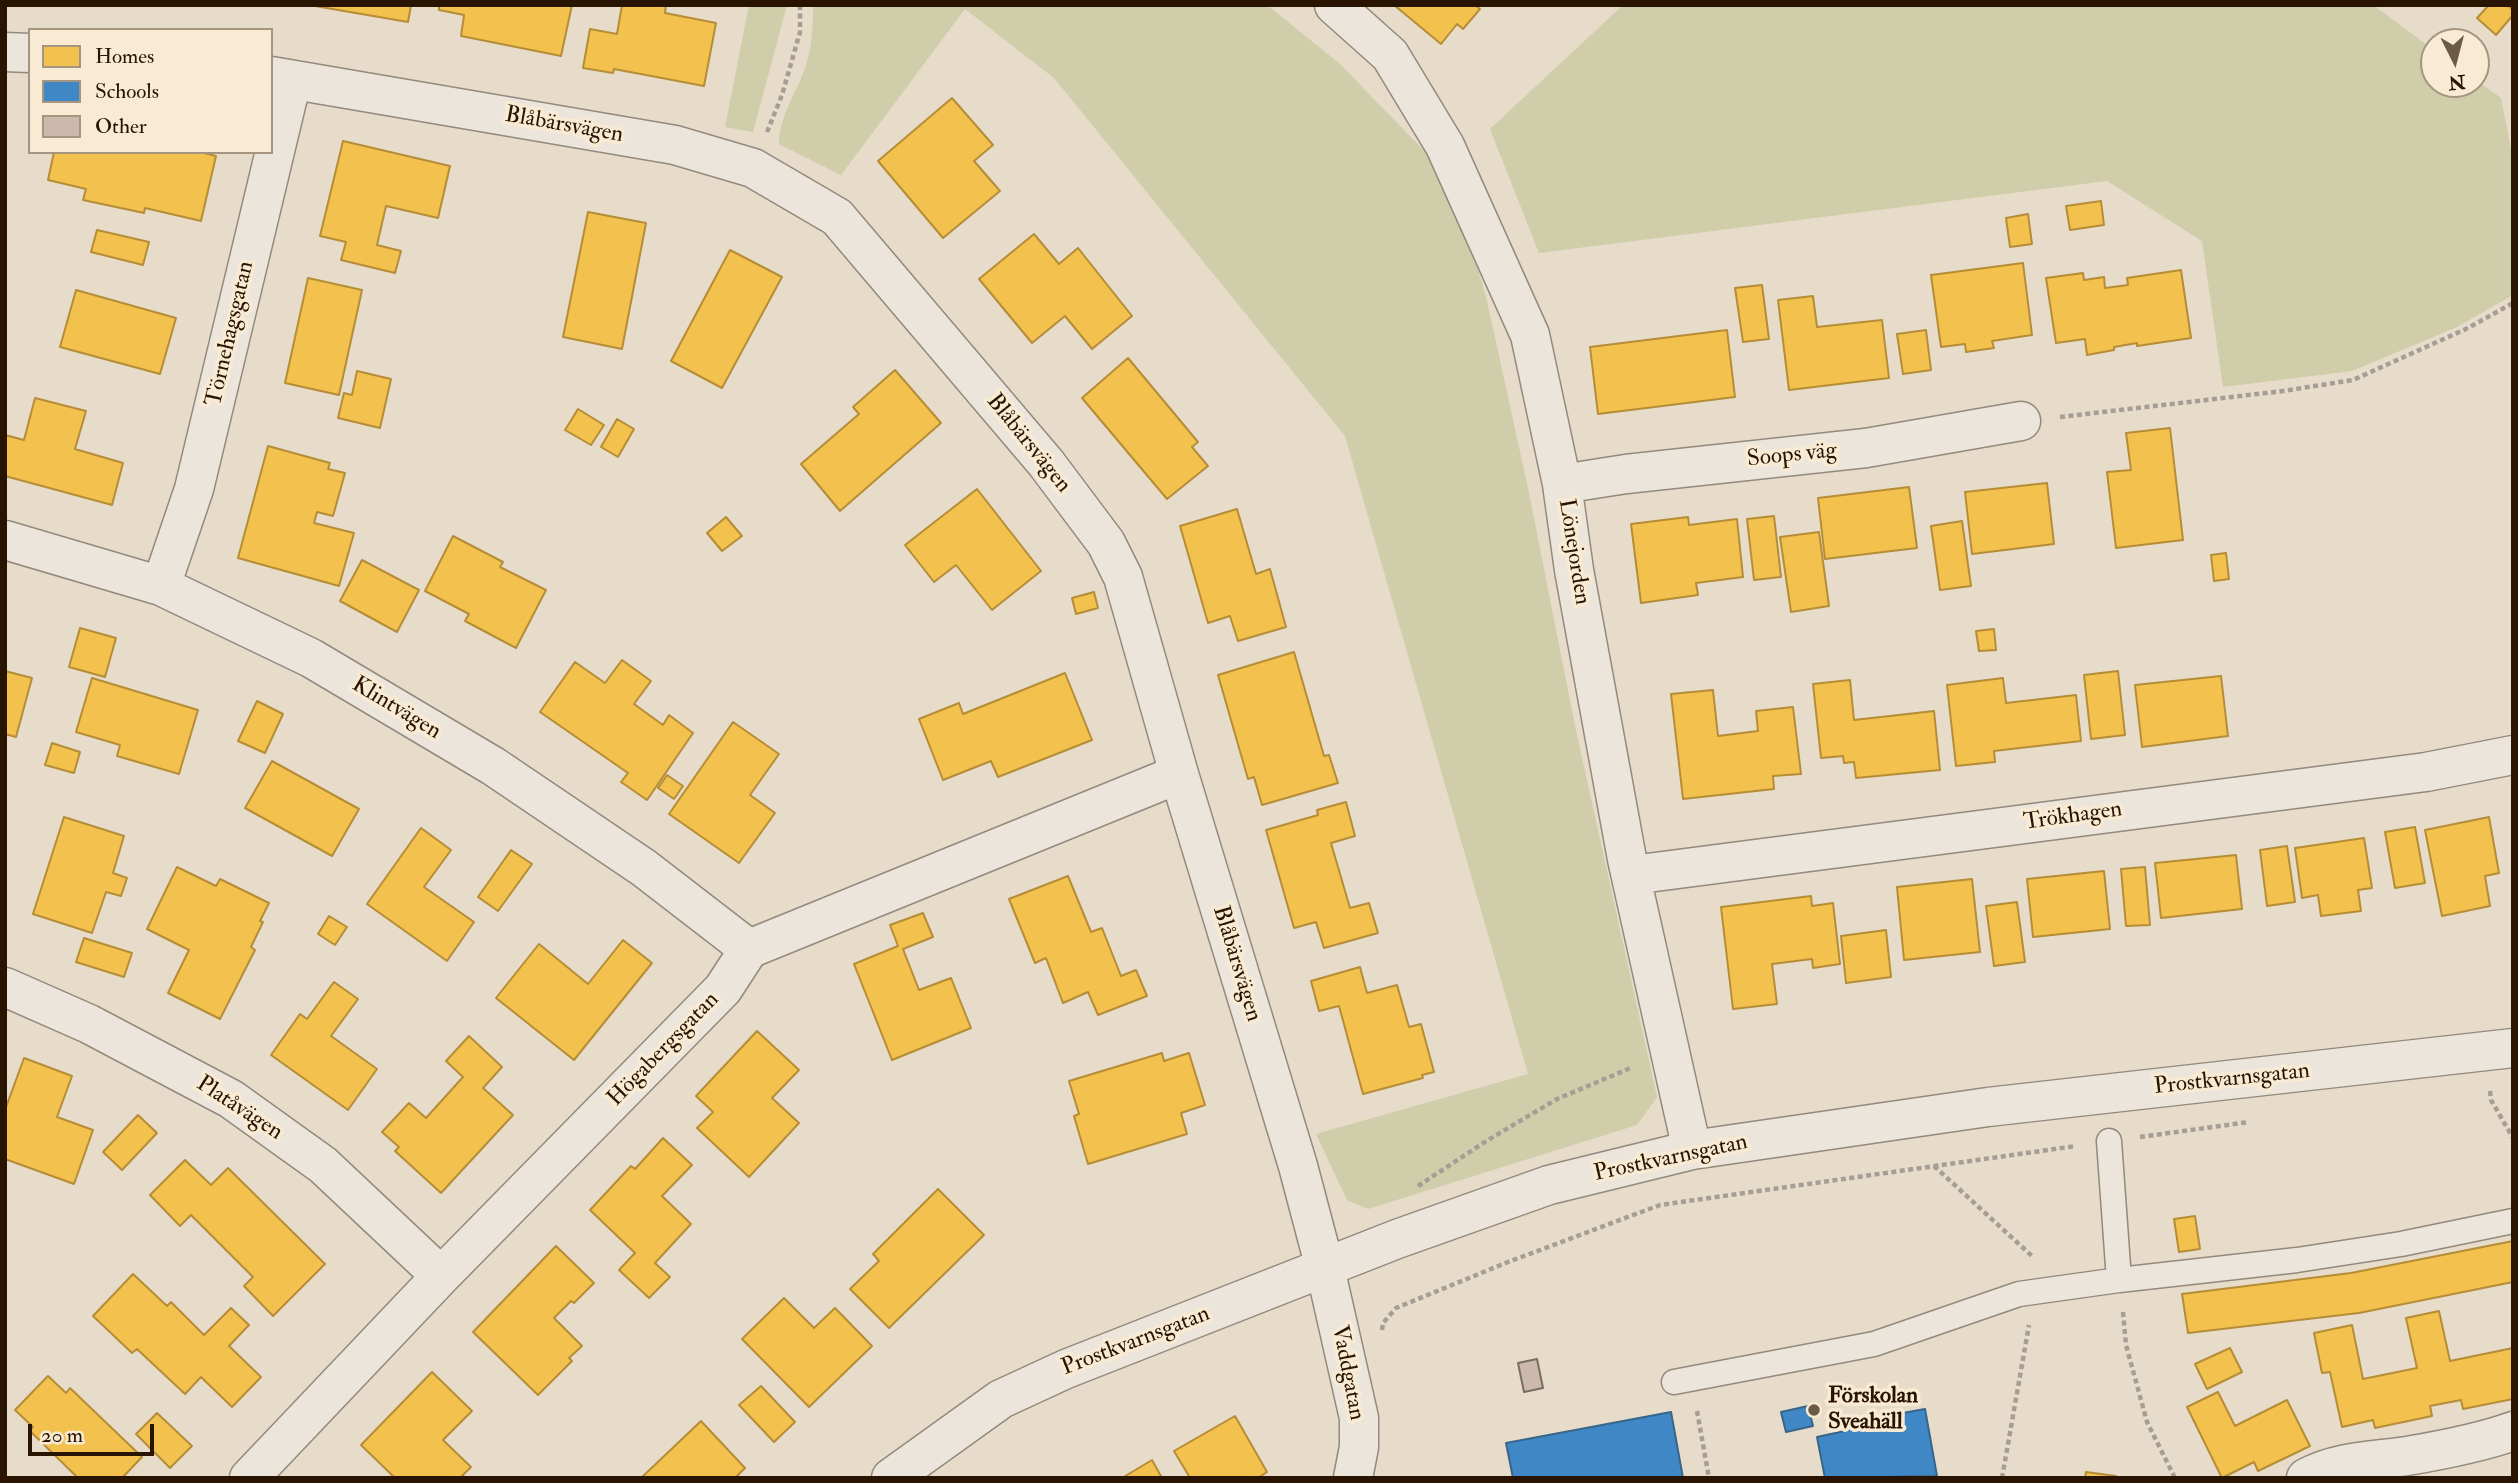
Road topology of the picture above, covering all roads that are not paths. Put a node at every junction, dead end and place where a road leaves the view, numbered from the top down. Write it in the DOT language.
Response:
graph roads {
  1 [pos="1334,5"];
  2 [pos="5,52"];
  3 [pos="28,53"];
  4 [pos="282,78"];
  5 [pos="273,120"];
  6 [pos="266,154"];
  7 [pos="2021,421"];
  8 [pos="1562,484"];
  9 [pos="5,540"];
  10 [pos="161,586"];
  11 [pos="2513,755"];
  12 [pos="1179,774"];
  13 [pos="1632,875"];
  14 [pos="750,949"];
  15 [pos="5,987"];
  16 [pos="2513,1048"];
  17 [pos="2109,1141"];
  18 [pos="1692,1150"];
  19 [pos="2513,1222"];
  20 [pos="1325,1268"];
  21 [pos="441,1276"];
  22 [pos="2119,1280"];
  23 [pos="1682,1381"];
  24 [pos="2513,1431"];
  25 [pos="249,1478"];
  26 [pos="891,1478"];
  27 [pos="1353,1478"];
  28 [pos="2306,1478"];
  1 -- 8 [label="street, Lönejorden"];
  2 -- 3 [label="street"];
  4 -- 5 [label="street, Törnehagsgatan"];
  4 -- 12 [label="street, Blåbärsvägen"];
  6 -- 10 [label="street, Törnehagsgatan"];
  7 -- 8 [label="street, Soops väg"];
  8 -- 13 [label="street, Lönejorden"];
  9 -- 10 [label="street, Klintvägen"];
  10 -- 14 [label="street, Klintvägen"];
  11 -- 13 [label="street, Trökhagen"];
  12 -- 14 [label="street"];
  12 -- 20 [label="street, Blåbärsvägen"];
  13 -- 18 [label="street, Lönejorden"];
  14 -- 21 [label="street, Högabergsgatan"];
  15 -- 21 [label="street, Platåvägen"];
  16 -- 18 [label="street, Prostkvarnsgatan"];
  17 -- 22 [label="lane"];
  18 -- 20 [label="street, Prostkvarnsgatan"];
  19 -- 22 [label="lane"];
  20 -- 26 [label="street, Prostkvarnsgatan"];
  20 -- 27 [label="street, Vaddgatan"];
  21 -- 25 [label="street, Högabergsgatan"];
  22 -- 23 [label="lane"];
  24 -- 28 [label="street"];
}
